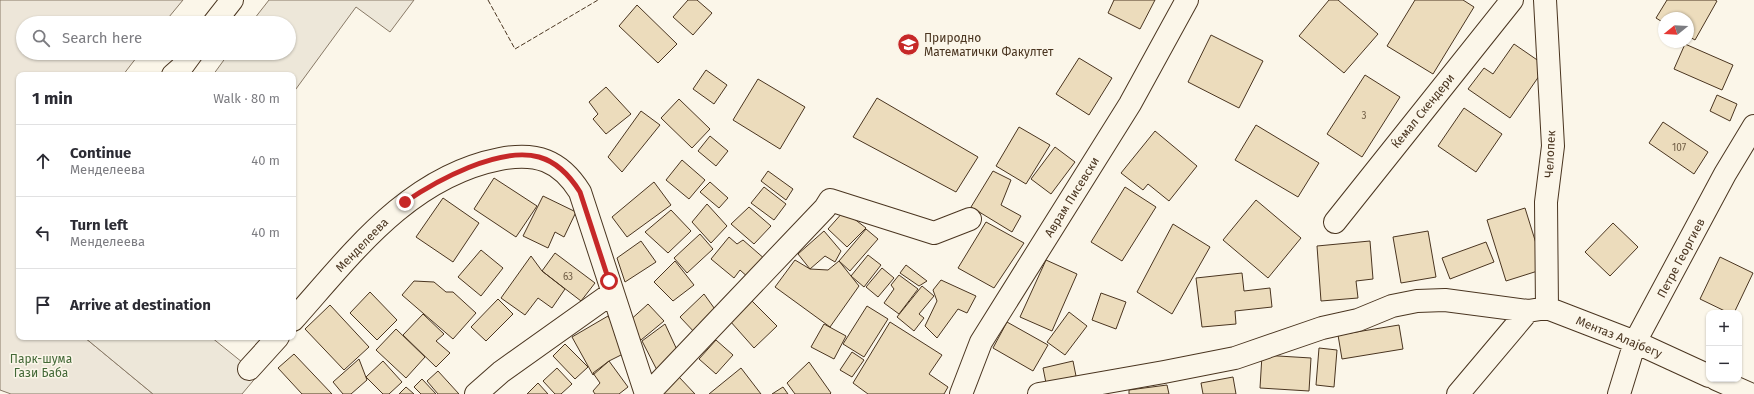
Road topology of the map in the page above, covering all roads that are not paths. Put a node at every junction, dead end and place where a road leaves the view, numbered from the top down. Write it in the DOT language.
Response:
graph roads {
  1 [pos="232,0"];
  2 [pos="1187,0"];
  3 [pos="1512,0"];
  4 [pos="1545,0"];
  5 [pos="219,16"];
  6 [pos="186,60"];
  7 [pos="176,72"];
  8 [pos="1754,126"];
  9 [pos="970,219"];
  10 [pos="1335,222"];
  11 [pos="612,293"];
  12 [pos="1537,309"];
  13 [pos="296,317"];
  14 [pos="275,340"];
  15 [pos="1635,342"];
  16 [pos="249,369"];
  17 [pos="1706,375"];
  18 [pos="1723,382"];
  19 [pos="476,394"];
  20 [pos="647,394"];
  21 [pos="961,394"];
  22 [pos="1039,394"];
  23 [pos="1458,394"];
  24 [pos="1619,394"];
  25 [pos="1750,394"];
  1 -- 5 [label="street"];
  2 -- 21 [label="street, Аврам Писевски"];
  3 -- 10 [label="street, Ќемал Скендери"];
  4 -- 12 [label="street, Челопек"];
  6 -- 7 [label="street"];
  8 -- 15 [label="street, Петре Георгиев"];
  9 -- 20 [label="street"];
  11 -- 13 [label="street, Менделеева"];
  11 -- 19 [label="street"];
  11 -- 20 [label="street, Менделеева"];
  12 -- 15 [label="street, Ментаз Алајбегу"];
  12 -- 22 [label="street, Ментаз Алајбегу"];
  12 -- 23 [label="street"];
  14 -- 16 [label="street"];
  15 -- 17 [label="street, Ментаз Алајбегу"];
  15 -- 24 [label="street, Петре Георгиев"];
  18 -- 25 [label="street"];
}
